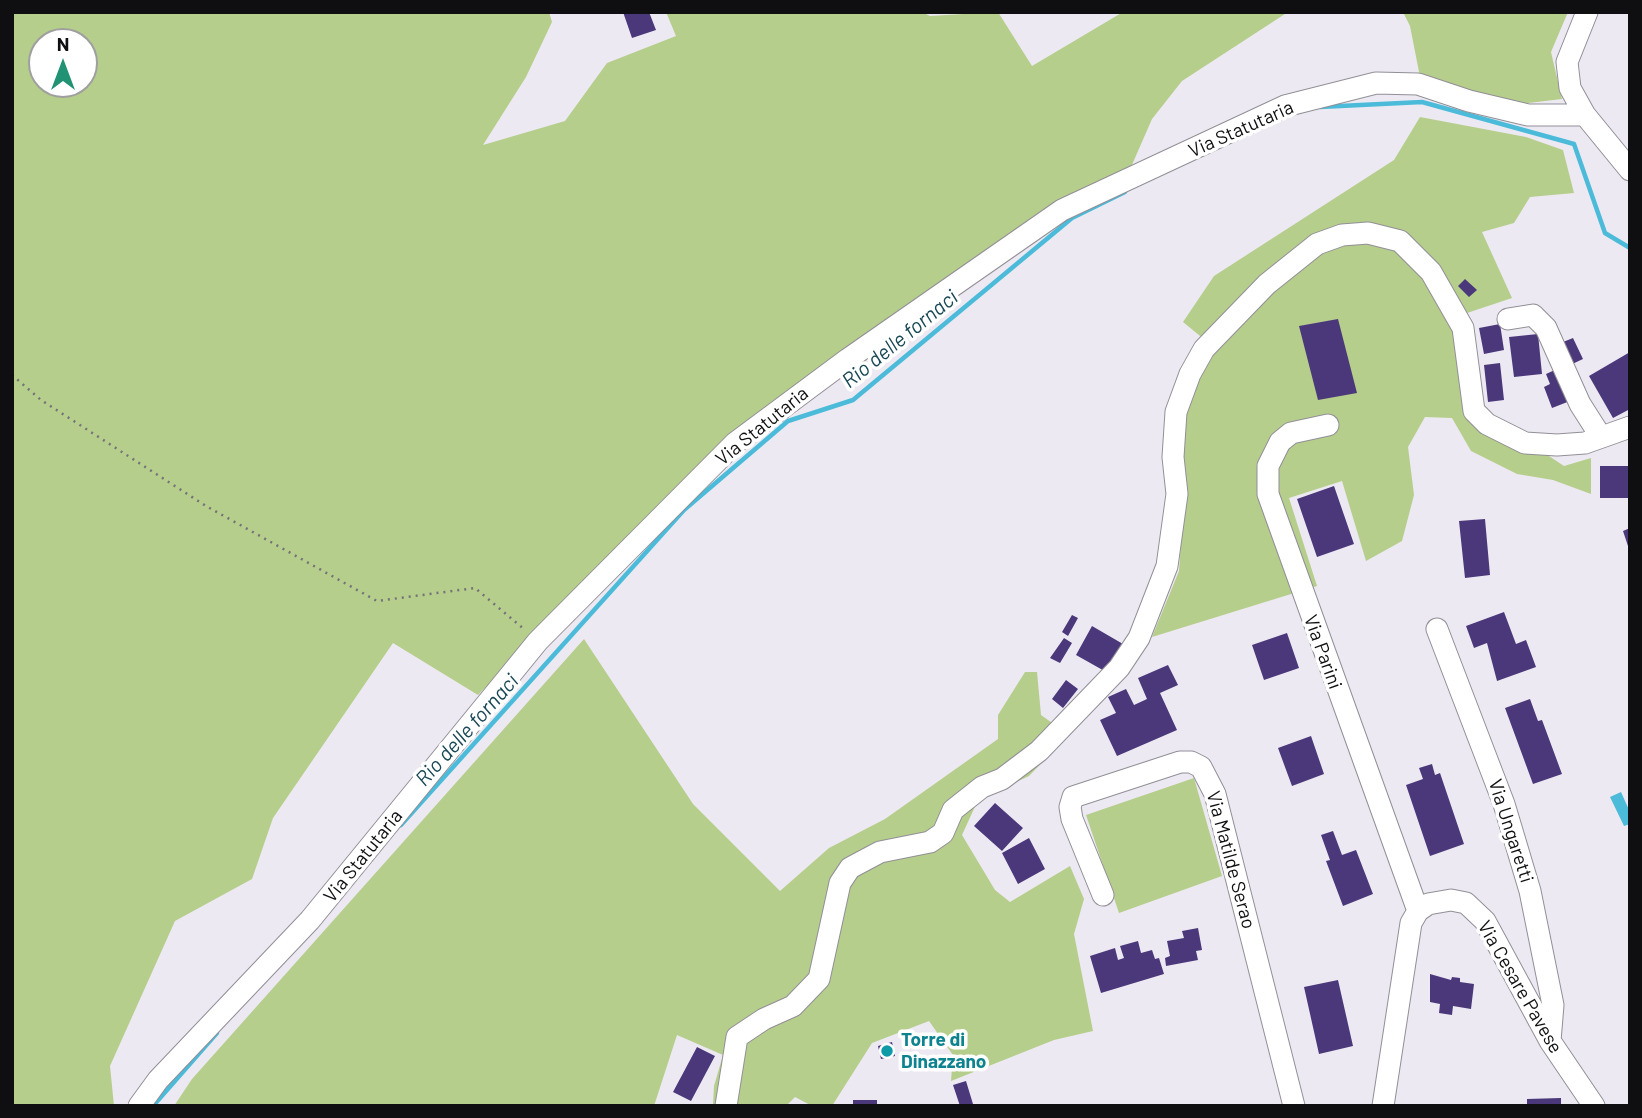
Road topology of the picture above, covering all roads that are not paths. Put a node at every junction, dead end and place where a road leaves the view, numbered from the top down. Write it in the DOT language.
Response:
graph roads {
  1 [pos="1587,12"];
  2 [pos="1585,115"];
  3 [pos="1630,170"];
  4 [pos="1508,319"];
  5 [pos="1328,425"];
  6 [pos="1630,427"];
  7 [pos="1601,437"];
  8 [pos="1437,629"];
  9 [pos="1103,895"];
  10 [pos="1418,911"];
  11 [pos="1550,1041"];
  12 [pos="139,1106"];
  13 [pos="726,1106"];
  14 [pos="1294,1106"];
  15 [pos="1383,1106"];
  16 [pos="1594,1106"];
  1 -- 2 [label="street"];
  2 -- 3 [label="street"];
  2 -- 12 [label="street, Via Statutaria"];
  4 -- 7 [label="street"];
  5 -- 10 [label="street, Via Parini"];
  6 -- 7 [label="street"];
  7 -- 13 [label="street"];
  8 -- 11 [label="street, Via Ungaretti"];
  9 -- 14 [label="street, Via Matilde Serao"];
  10 -- 11 [label="street, Via Cesare Pavese"];
  10 -- 15 [label="street"];
  11 -- 16 [label="street, Via Cesare Pavese"];
}
